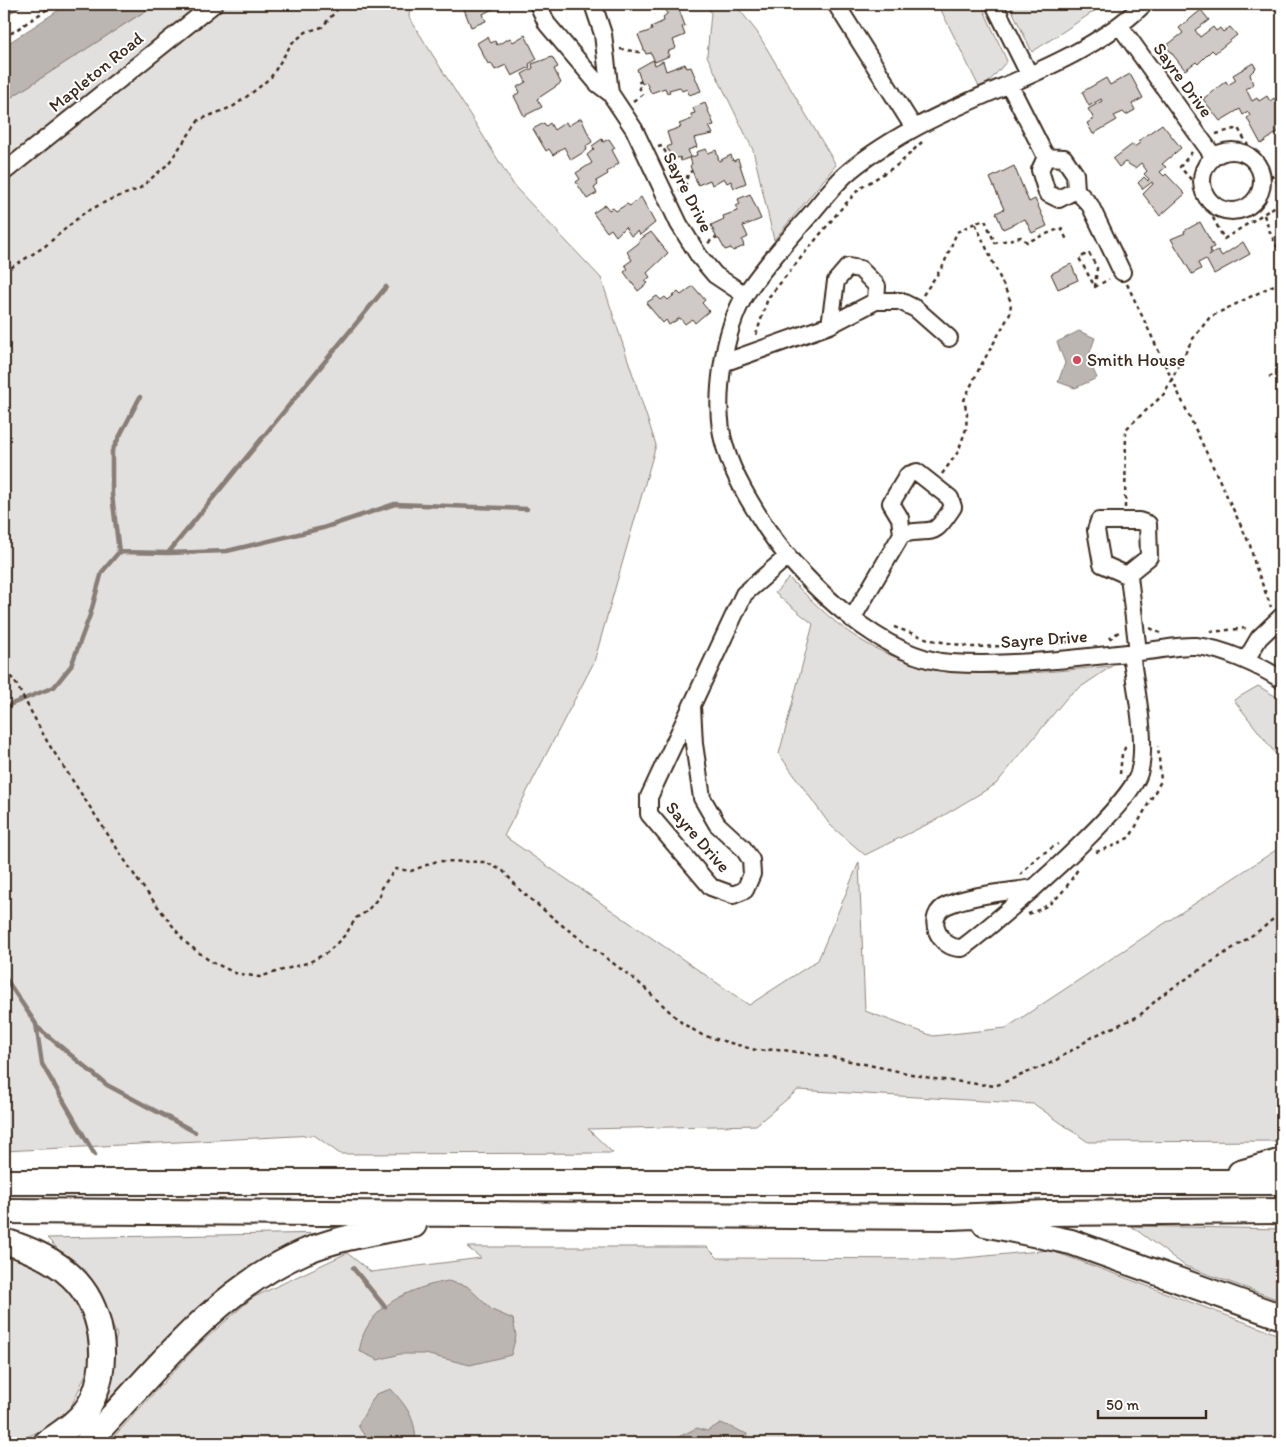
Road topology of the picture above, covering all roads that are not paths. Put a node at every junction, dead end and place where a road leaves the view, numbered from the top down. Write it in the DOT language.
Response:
graph roads {
  1 [pos="214,4"];
  2 [pos="538,4"];
  3 [pos="593,4"];
  4 [pos="836,4"];
  5 [pos="994,4"];
  6 [pos="1151,7"];
  7 [pos="1120,26"];
  8 [pos="1029,74"];
  9 [pos="1009,84"];
  10 [pos="610,93"];
  11 [pos="914,128"];
  12 [pos="1046,157"];
  13 [pos="1214,157"];
  14 [pos="4,172"];
  15 [pos="1076,190"];
  16 [pos="1122,272"];
  17 [pos="745,295"];
  18 [pos="876,301"];
  19 [pos="830,325"];
  20 [pos="950,338"];
  21 [pos="723,363"];
  22 [pos="902,534"];
  23 [pos="788,556"];
  24 [pos="1128,576"];
  25 [pos="1279,618"];
  26 [pos="852,619"];
  27 [pos="1134,653"];
  28 [pos="1246,660"];
  29 [pos="1282,680"];
  30 [pos="692,706"];
  31 [pos="1032,888"];
  32 [pos="1282,1161"];
  33 [pos="1202,1181"];
  34 [pos="4,1182"];
  35 [pos="1282,1182"];
  36 [pos="4,1211"];
  37 [pos="1282,1212"];
  38 [pos="464,1215"];
  39 [pos="951,1217"];
  40 [pos="4,1241"];
  41 [pos="1282,1317"];
  42 [pos="46,1443"];
  43 [pos="87,1443"];
  1 -- 14 [label="street, Mapleton Road"];
  2 -- 10 [label="street, Sayre Drive"];
  3 -- 10 [label="street, Sayre Drive"];
  4 -- 11 [label="street"];
  5 -- 8 [label="street"];
  6 -- 7 [label="street, Sayre Drive"];
  7 -- 8 [label="street, Sayre Drive"];
  7 -- 13 [label="street, Sayre Drive"];
  8 -- 9 [label="street, Sayre Drive"];
  9 -- 11 [label="street, Sayre Drive"];
  9 -- 12 [label="street"];
  10 -- 17 [label="street, Sayre Drive"];
  11 -- 17 [label="street, Sayre Drive"];
  12 -- 15 [label="street"];
  12 -- 15 [label="street"];
  15 -- 16 [label="street"];
  17 -- 21 [label="street, Sayre Drive"];
  18 -- 19 [label="street"];
  18 -- 19 [label="street"];
  18 -- 20 [label="street"];
  19 -- 21 [label="street"];
  21 -- 23 [label="street, Sayre Drive"];
  22 -- 26 [label="street"];
  23 -- 26 [label="street, Sayre Drive"];
  23 -- 30 [label="street, Sayre Drive"];
  24 -- 27 [label="street"];
  25 -- 28 [label="street"];
  26 -- 27 [label="street, Sayre Drive"];
  27 -- 28 [label="street, Sayre Drive"];
  27 -- 31 [label="street"];
  28 -- 29 [label="street, Sayre Drive"];
  30 -- 30 [label="street, Sayre Drive"];
  31 -- 31 [label="street"];
  32 -- 33 [label="highway"];
  33 -- 34 [label="highway"];
  33 -- 35 [label="highway"];
  36 -- 38 [label="highway"];
  37 -- 39 [label="highway"];
  38 -- 39 [label="highway"];
  38 -- 43 [label="highway"];
  39 -- 41 [label="highway"];
  40 -- 42 [label="highway"];
}
